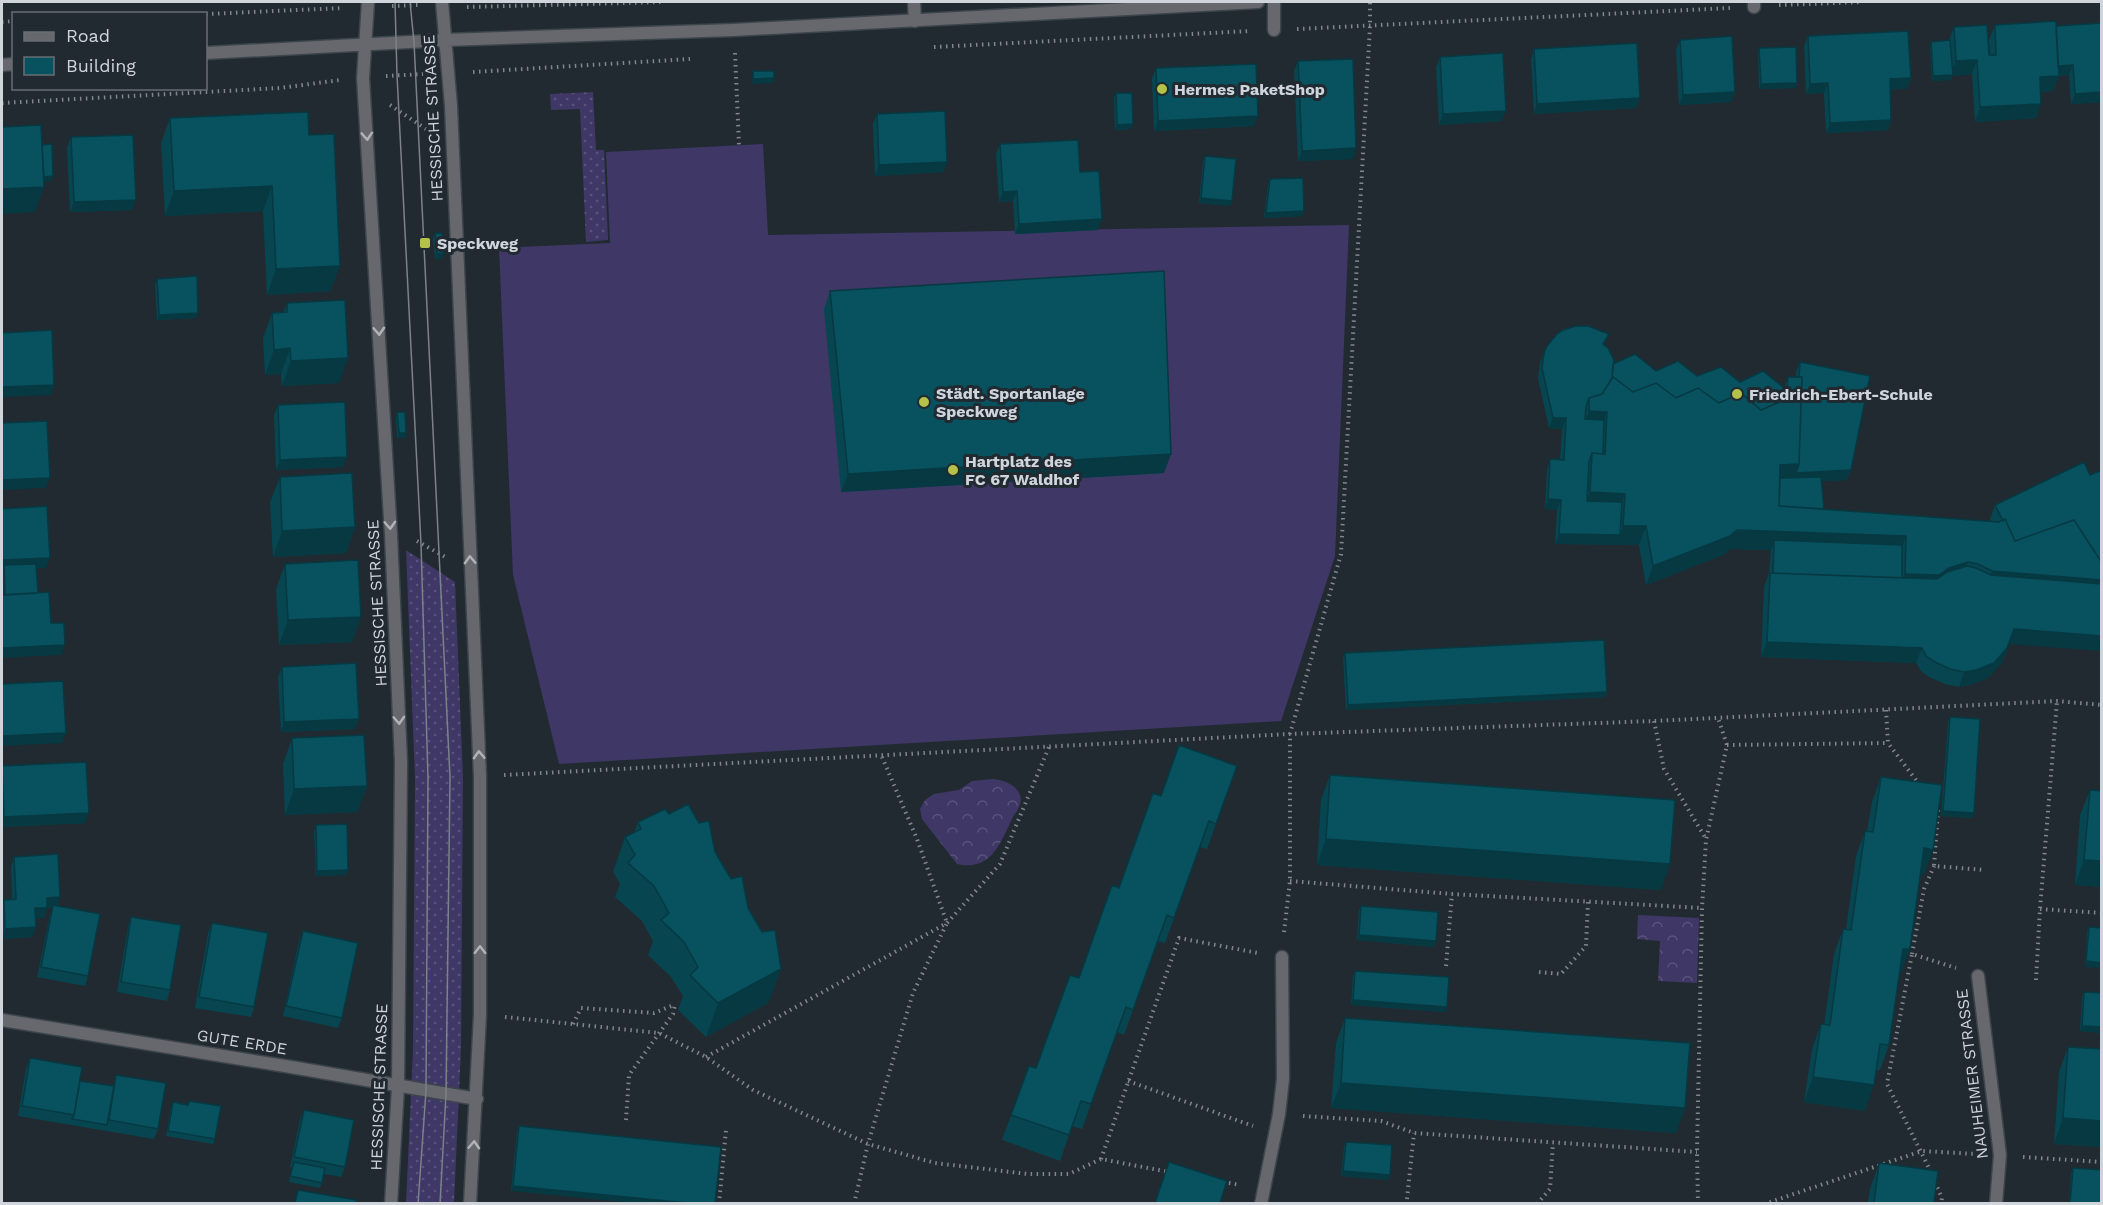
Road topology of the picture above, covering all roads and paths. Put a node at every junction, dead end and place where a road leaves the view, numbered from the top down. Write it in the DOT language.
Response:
graph roads {
  1 [pos="663,2"];
  2 [pos="914,2"];
  3 [pos="1258,2"];
  4 [pos="1274,2"];
  5 [pos="1370,2"];
  6 [pos="1862,2"];
  7 [pos="368,4"];
  8 [pos="1754,4"];
  9 [pos="443,5"];
  10 [pos="207,14"];
  11 [pos="915,21"];
  12 [pos="1370,26"];
  13 [pos="733,30"];
  14 [pos="1274,30"];
  15 [pos="446,40"];
  16 [pos="365,44"];
  17 [pos="927,47"];
  18 [pos="207,53"];
  19 [pos="724,57"];
  20 [pos="735,57"];
  21 [pos="690,59"];
  22 [pos="447,73"];
  23 [pos="363,78"];
  24 [pos="384,100"];
  25 [pos="2,103"];
  26 [pos="451,106"];
  27 [pos="739,145"];
  28 [pos="414,539"];
  29 [pos="454,562"];
  30 [pos="2057,701"];
  31 [pos="2102,705"];
  32 [pos="1886,710"];
  33 [pos="1718,718"];
  34 [pos="1654,721"];
  35 [pos="1290,734"];
  36 [pos="1888,743"];
  37 [pos="1727,745"];
  38 [pos="1049,747"];
  39 [pos="882,757"];
  40 [pos="480,776"];
  41 [pos="1919,785"];
  42 [pos="1932,802"];
  43 [pos="1706,840"];
  44 [pos="1934,866"];
  45 [pos="1984,870"];
  46 [pos="1290,881"];
  47 [pos="1452,894"];
  48 [pos="1588,902"];
  49 [pos="1702,908"];
  50 [pos="2040,909"];
  51 [pos="2102,913"];
  52 [pos="947,923"];
  53 [pos="1912,954"];
  54 [pos="1282,957"];
  55 [pos="1446,966"];
  56 [pos="1539,972"];
  57 [pos="1978,976"];
  58 [pos="2036,980"];
  59 [pos="480,1015"];
  60 [pos="2,1020"];
  61 [pos="573,1024"];
  62 [pos="659,1033"];
  63 [pos="706,1057"];
  64 [pos="1128,1081"];
  65 [pos="398,1087"];
  66 [pos="477,1099"];
  67 [pos="1279,1114"];
  68 [pos="626,1120"];
  69 [pos="726,1130"];
  70 [pos="1274,1133"];
  71 [pos="1414,1133"];
  72 [pos="1553,1143"];
  73 [pos="868,1144"];
  74 [pos="1922,1151"];
  75 [pos="1697,1152"];
  76 [pos="2000,1155"];
  77 [pos="1101,1159"];
  78 [pos="2102,1162"];
  79 [pos="1171,1172"];
  80 [pos="1217,1180"];
  81 [pos="1264,1189"];
  82 [pos="1407,1199"];
  83 [pos="391,1203"];
  84 [pos="470,1203"];
  85 [pos="719,1203"];
  86 [pos="854,1203"];
  87 [pos="1261,1203"];
  88 [pos="1537,1203"];
  89 [pos="1698,1203"];
  90 [pos="1764,1203"];
  91 [pos="1941,1203"];
  92 [pos="1996,1203"];
  1 -- 9 [label="path"];
  2 -- 11 [label="street"];
  3 -- 11 [label="street"];
  4 -- 14 [label="street"];
  5 -- 12 [label="path"];
  6 -- 8 [label="path"];
  7 -- 9 [label="path"];
  7 -- 10 [label="path"];
  7 -- 16 [label="street, HESSISCHE STRASSE"];
  8 -- 12 [label="path"];
  9 -- 15 [label="street, HESSISCHE STRASSE"];
  11 -- 13 [label="street"];
  12 -- 14 [label="path"];
  12 -- 35 [label="path"];
  13 -- 15 [label="street"];
  13 -- 20 [label="path"];
  14 -- 17 [label="path"];
  15 -- 16 [label="street"];
  15 -- 22 [label="street, HESSISCHE STRASSE"];
  16 -- 18 [label="street"];
  16 -- 23 [label="street, HESSISCHE STRASSE"];
  19 -- 20 [label="path"];
  20 -- 27 [label="path"];
  21 -- 22 [label="path"];
  22 -- 23 [label="path"];
  22 -- 26 [label="street, HESSISCHE STRASSE"];
  23 -- 25 [label="path"];
  23 -- 65 [label="street, HESSISCHE STRASSE, one-way"];
  24 -- 26 [label="path"];
  40 -- 26 [label="street, HESSISCHE STRASSE, one-way"];
  28 -- 29 [label="path"];
  30 -- 31 [label="path"];
  30 -- 32 [label="path"];
  30 -- 50 [label="path"];
  32 -- 33 [label="path"];
  32 -- 36 [label="path"];
  33 -- 34 [label="path"];
  33 -- 37 [label="path"];
  34 -- 35 [label="path"];
  34 -- 43 [label="path"];
  35 -- 38 [label="path"];
  35 -- 46 [label="path"];
  36 -- 37 [label="path"];
  36 -- 41 [label="path"];
  37 -- 43 [label="path"];
  38 -- 39 [label="path"];
  38 -- 52 [label="path"];
  39 -- 40 [label="path"];
  39 -- 52 [label="path"];
  59 -- 40 [label="street, HESSISCHE STRASSE, one-way"];
  42 -- 44 [label="path"];
  43 -- 49 [label="path"];
  44 -- 45 [label="path"];
  44 -- 53 [label="path"];
  46 -- 47 [label="path"];
  46 -- 54 [label="path"];
  47 -- 48 [label="path"];
  47 -- 55 [label="path"];
  48 -- 49 [label="path"];
  48 -- 56 [label="path"];
  49 -- 75 [label="path"];
  50 -- 51 [label="path"];
  50 -- 58 [label="path"];
  52 -- 63 [label="path"];
  52 -- 73 [label="path"];
  53 -- 57 [label="path"];
  53 -- 74 [label="path"];
  54 -- 64 [label="path"];
  54 -- 67 [label="street"];
  57 -- 76 [label="street, NAUHEIMER STRASSE"];
  59 -- 61 [label="path"];
  59 -- 66 [label="street, HESSISCHE STRASSE"];
  60 -- 65 [label="street, GUTE ERDE"];
  61 -- 62 [label="path"];
  61 -- 62 [label="path"];
  62 -- 63 [label="path"];
  62 -- 68 [label="path"];
  63 -- 73 [label="path"];
  64 -- 70 [label="path"];
  64 -- 77 [label="path"];
  65 -- 66 [label="street, GUTE ERDE"];
  65 -- 83 [label="street, HESSISCHE STRASSE"];
  84 -- 66 [label="street, HESSISCHE STRASSE, one-way"];
  67 -- 70 [label="street"];
  67 -- 71 [label="path"];
  69 -- 85 [label="path"];
  70 -- 81 [label="street"];
  71 -- 72 [label="path"];
  71 -- 82 [label="path"];
  72 -- 75 [label="path"];
  72 -- 88 [label="path"];
  73 -- 77 [label="path"];
  73 -- 86 [label="path"];
  74 -- 76 [label="path"];
  74 -- 90 [label="path"];
  74 -- 91 [label="path"];
  75 -- 89 [label="path"];
  76 -- 78 [label="path"];
  76 -- 92 [label="street, NAUHEIMER STRASSE"];
  77 -- 79 [label="path"];
  80 -- 81 [label="path"];
  81 -- 87 [label="street"];
}
